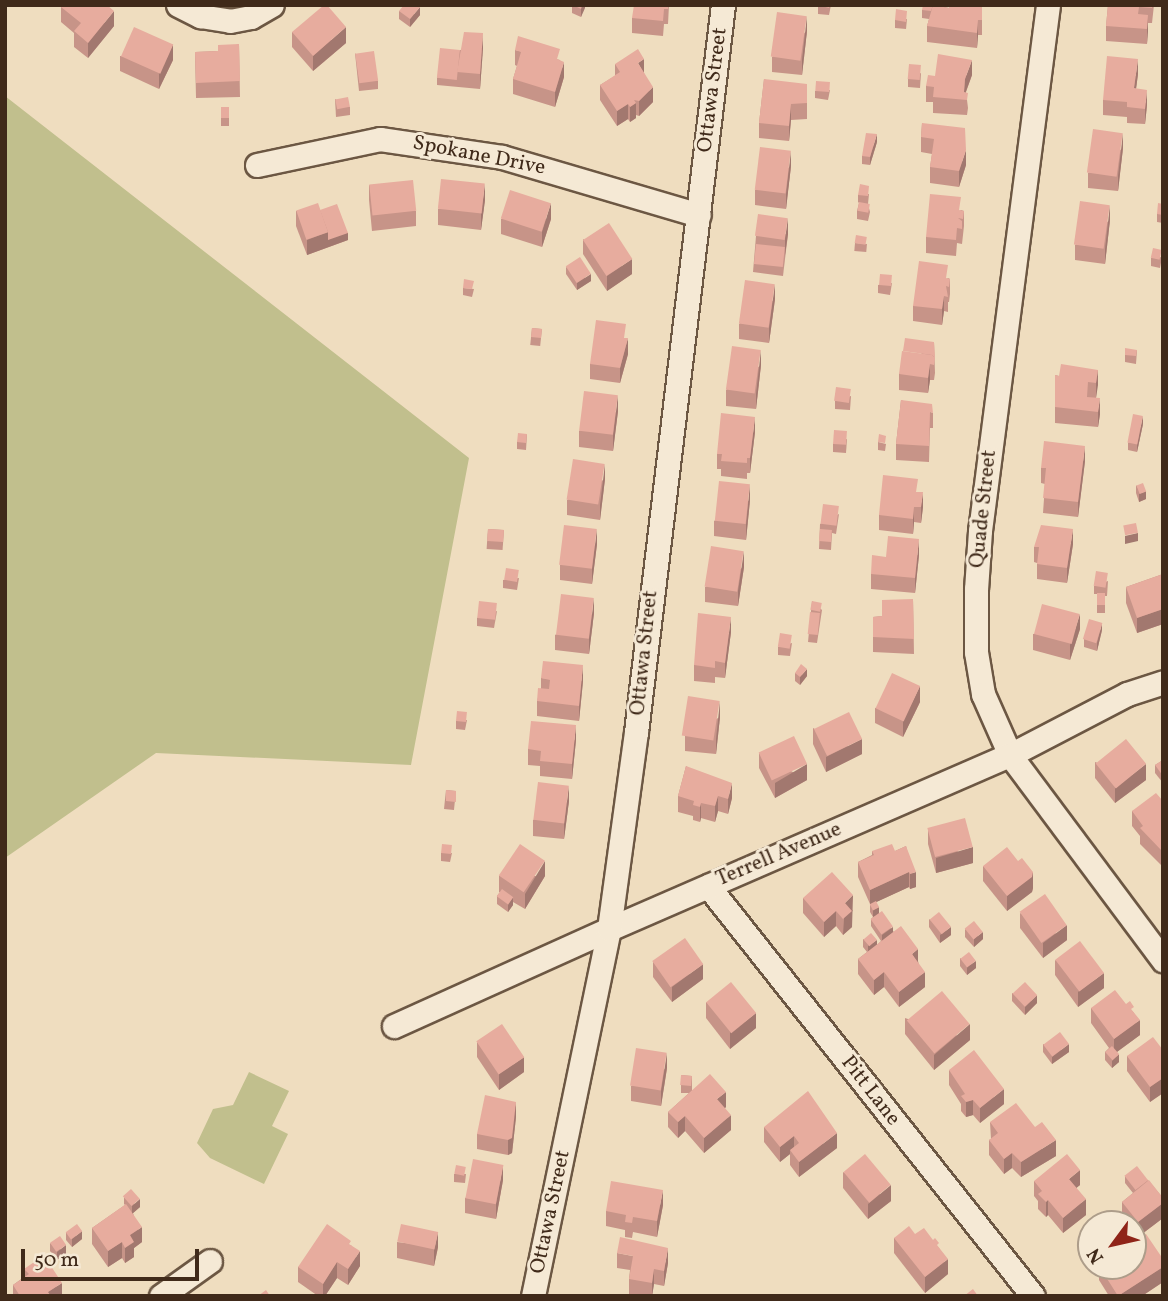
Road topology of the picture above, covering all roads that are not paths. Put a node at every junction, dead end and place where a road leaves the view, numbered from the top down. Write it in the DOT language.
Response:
graph roads {
  1 [pos="178,5"];
  2 [pos="272,5"];
  3 [pos="723,5"];
  4 [pos="1048,5"];
  5 [pos="257,165"];
  6 [pos="699,215"];
  7 [pos="1163,682"];
  8 [pos="1010,755"];
  9 [pos="708,886"];
  10 [pos="609,929"];
  11 [pos="1163,960"];
  12 [pos="394,1026"];
  13 [pos="209,1261"];
  14 [pos="160,1296"];
  15 [pos="533,1296"];
  16 [pos="1033,1296"];
  1 -- 2 [label="street"];
  3 -- 6 [label="street, Ottawa Street"];
  4 -- 8 [label="street, Quade Street"];
  5 -- 6 [label="street, Spokane Drive"];
  6 -- 10 [label="street, Ottawa Street"];
  7 -- 8 [label="street, Terrell Avenue"];
  8 -- 9 [label="street, Terrell Avenue"];
  8 -- 11 [label="street, Quade Street"];
  9 -- 10 [label="street, Terrell Avenue"];
  9 -- 16 [label="street, Pitt Lane"];
  10 -- 12 [label="street, Terrell Avenue"];
  10 -- 15 [label="street, Ottawa Street"];
  13 -- 14 [label="street"];
}
